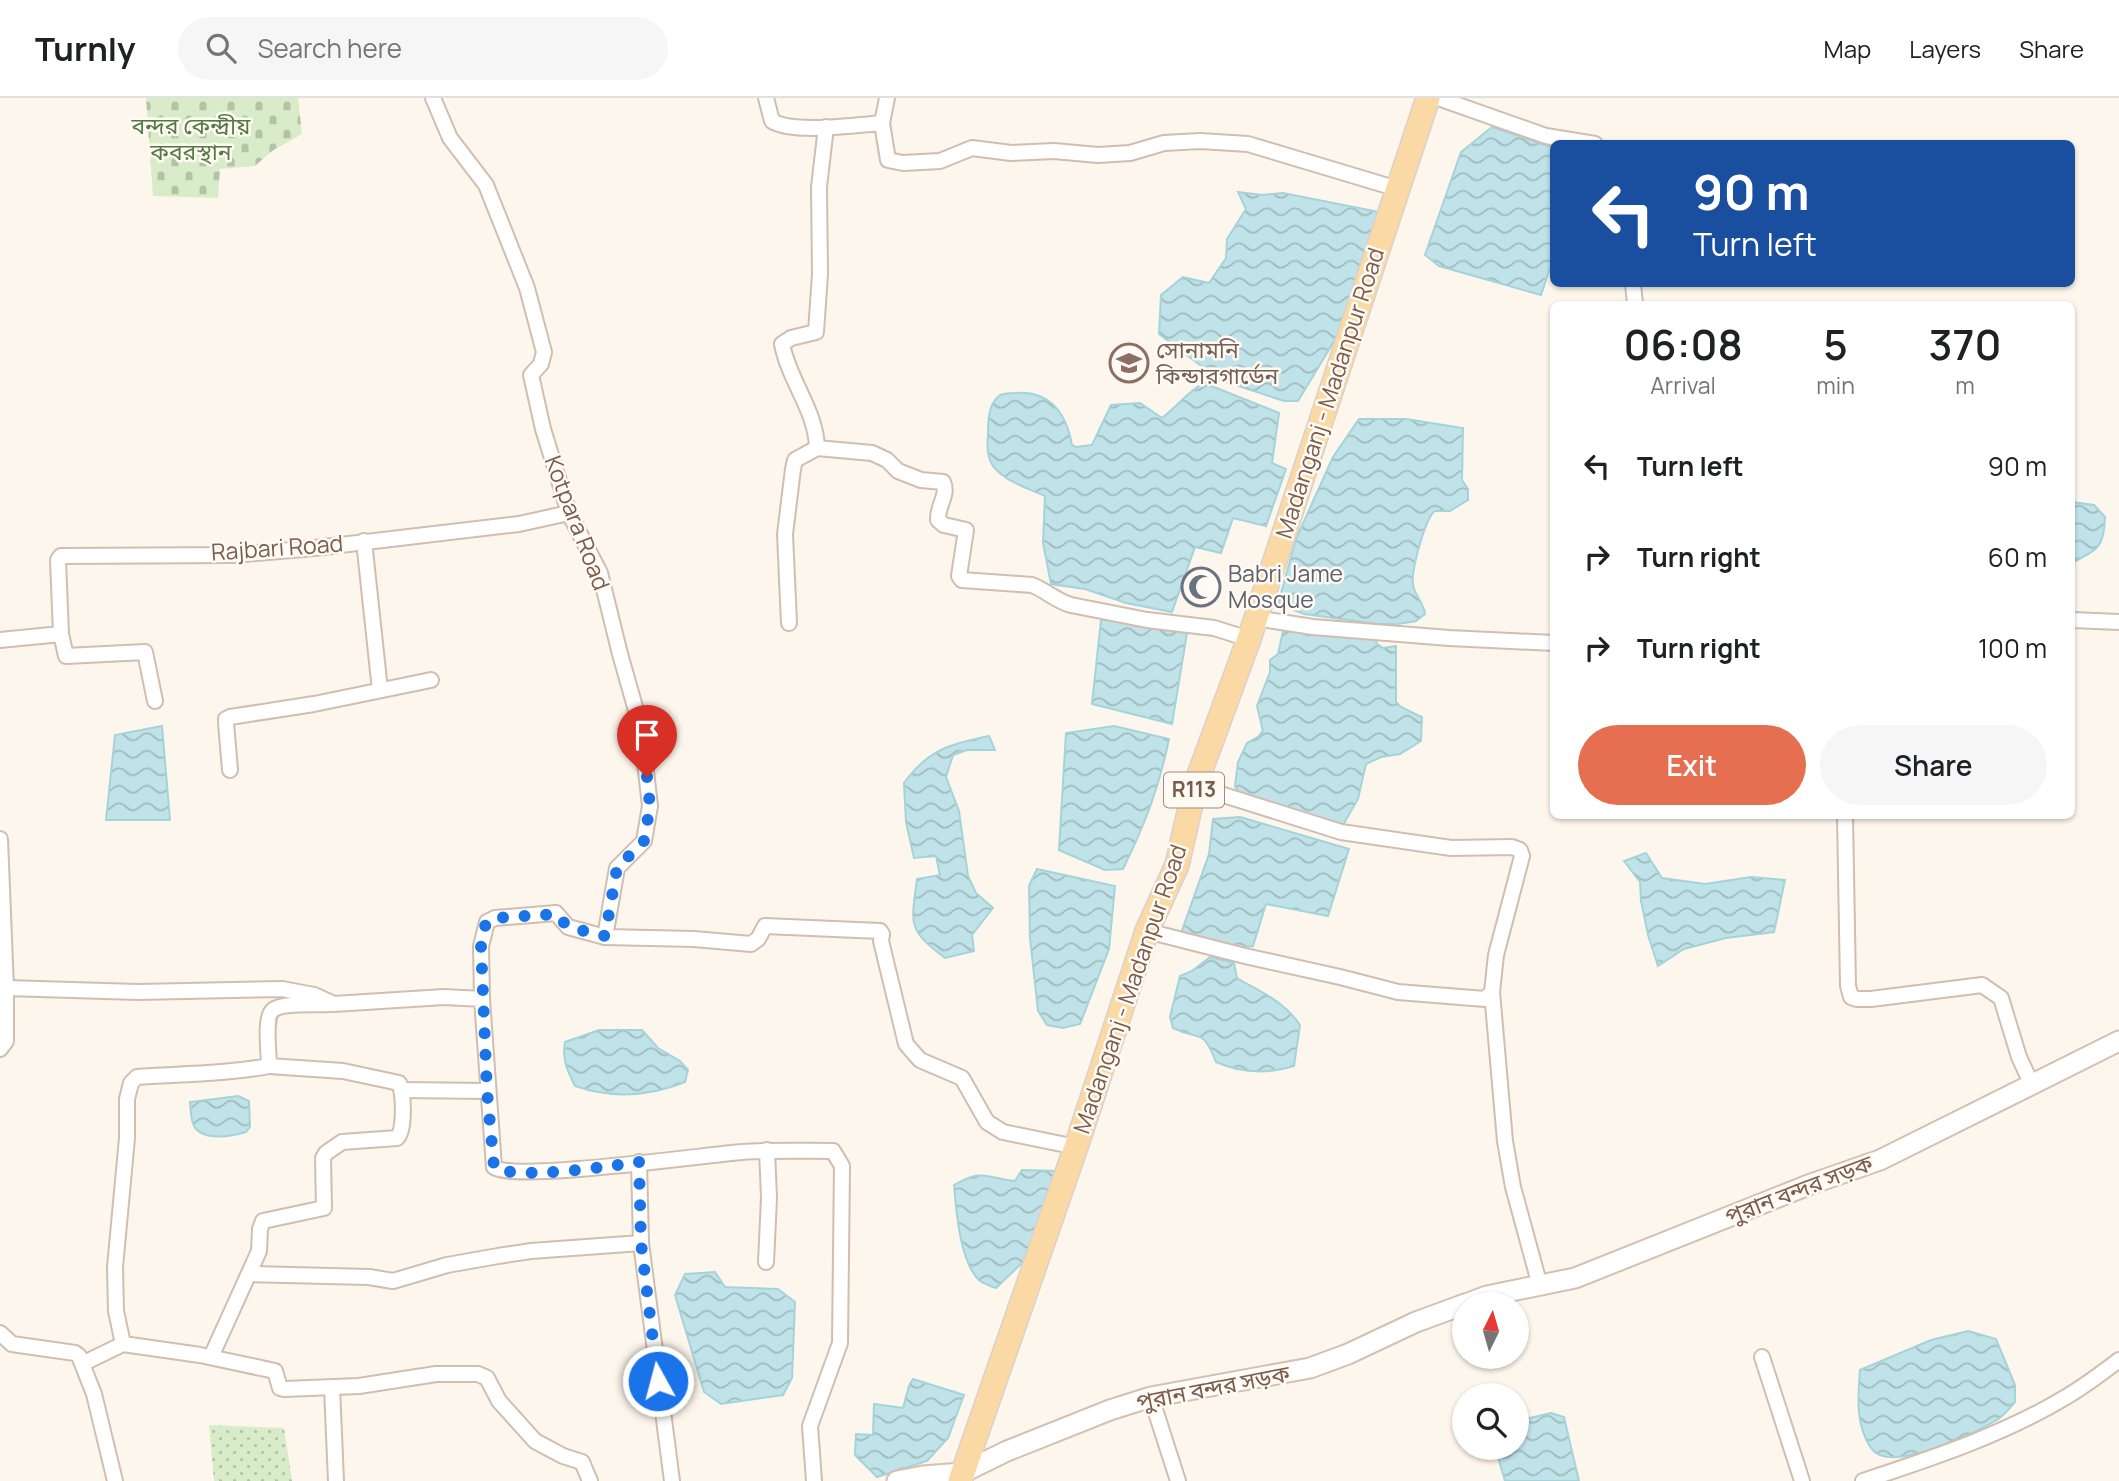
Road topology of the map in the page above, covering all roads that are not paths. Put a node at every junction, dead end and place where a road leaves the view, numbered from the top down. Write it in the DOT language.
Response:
graph roads {
  1 [pos="433,98"];
  2 [pos="766,98"];
  3 [pos="887,98"];
  4 [pos="1428,98"];
  5 [pos="1438,98"];
  6 [pos="882,123"];
  7 [pos="826,127"];
  8 [pos="1570,140"];
  9 [pos="1398,189"];
  10 [pos="817,448"];
  11 [pos="569,513"];
  12 [pos="364,541"];
  13 [pos="2075,620"];
  14 [pos="2119,622"];
  15 [pos="789,623"];
  16 [pos="1252,629"];
  17 [pos="61,634"];
  18 [pos="0,640"];
  19 [pos="1550,643"];
  20 [pos="431,680"];
  21 [pos="380,690"];
  22 [pos="155,701"];
  23 [pos="230,771"];
  24 [pos="1195,786"];
  25 [pos="1845,819"];
  26 [pos="0,839"];
  27 [pos="1147,931"];
  28 [pos="605,936"];
  29 [pos="6,988"];
  30 [pos="1492,992"];
  31 [pos="482,999"];
  32 [pos="334,1004"];
  33 [pos="2119,1041"];
  34 [pos="0,1049"];
  35 [pos="269,1066"];
  36 [pos="2032,1085"];
  37 [pos="402,1090"];
  38 [pos="487,1091"];
  39 [pos="1076,1147"];
  40 [pos="768,1150"];
  41 [pos="639,1162"];
  42 [pos="641,1243"];
  43 [pos="766,1262"];
  44 [pos="249,1274"];
  45 [pos="1541,1286"];
  46 [pos="1509,1292"];
  47 [pos="1452,1309"];
  48 [pos="0,1333"];
  49 [pos="123,1344"];
  50 [pos="211,1357"];
  51 [pos="1762,1357"];
  52 [pos="2119,1360"];
  53 [pos="84,1363"];
  54 [pos="332,1388"];
  55 [pos="1152,1398"];
  56 [pos="961,1477"];
  57 [pos="115,1481"];
  58 [pos="335,1481"];
  59 [pos="590,1481"];
  60 [pos="672,1481"];
  61 [pos="814,1481"];
  62 [pos="897,1481"];
  63 [pos="1178,1481"];
  64 [pos="1802,1481"];
  65 [pos="1863,1481"];
  1 -- 11 [label="street, Kotpara Road"];
  2 -- 7 [label="street"];
  3 -- 6 [label="street"];
  4 -- 9 [label="main road, Madanganj - Madanpur Road / R113"];
  5 -- 8 [label="street"];
  6 -- 7 [label="street"];
  6 -- 9 [label="street"];
  7 -- 10 [label="street"];
  9 -- 16 [label="main road, Madanganj - Madanpur Road / R113"];
  10 -- 15 [label="street"];
  10 -- 16 [label="street"];
  11 -- 12 [label="street, Rajbari Road"];
  11 -- 28 [label="street, Kotpara Road"];
  12 -- 17 [label="street, Rajbari Road"];
  12 -- 21 [label="street"];
  13 -- 14 [label="street"];
  16 -- 19 [label="street"];
  16 -- 24 [label="main road, Madanganj - Madanpur Road / R113"];
  17 -- 18 [label="street"];
  17 -- 22 [label="street"];
  20 -- 21 [label="street"];
  21 -- 23 [label="street"];
  24 -- 27 [label="main road, Madanganj - Madanpur Road / R113"];
  24 -- 30 [label="street"];
  25 -- 36 [label="street"];
  26 -- 29 [label="street"];
  27 -- 30 [label="street"];
  27 -- 39 [label="main road, Madanganj - Madanpur Road / R113"];
  28 -- 31 [label="street"];
  28 -- 39 [label="street"];
  29 -- 32 [label="street"];
  29 -- 34 [label="street"];
  30 -- 45 [label="street"];
  31 -- 32 [label="street"];
  31 -- 38 [label="street"];
  32 -- 35 [label="street"];
  33 -- 36 [label="street, পুরান বন্দর সড়ক"];
  35 -- 37 [label="street"];
  35 -- 49 [label="street"];
  36 -- 45 [label="street, পুরান বন্দর সড়ক"];
  37 -- 38 [label="street"];
  37 -- 44 [label="street"];
  38 -- 41 [label="street"];
  39 -- 56 [label="main road, Madanganj - Madanpur Road / R113"];
  40 -- 41 [label="street"];
  40 -- 43 [label="street"];
  40 -- 61 [label="street"];
  41 -- 42 [label="street"];
  42 -- 44 [label="street"];
  42 -- 60 [label="street"];
  44 -- 50 [label="street"];
  45 -- 46 [label="street, পুরান বন্দর সড়ক"];
  47 -- 55 [label="street, পুরান বন্দর সড়ক"];
  48 -- 53 [label="street"];
  49 -- 50 [label="street"];
  49 -- 53 [label="street"];
  50 -- 54 [label="street"];
  51 -- 64 [label="street"];
  52 -- 65 [label="street"];
  53 -- 57 [label="street"];
  54 -- 58 [label="street"];
  54 -- 59 [label="street"];
  55 -- 56 [label="street, পুরান বন্দর সড়ক"];
  55 -- 63 [label="street"];
  56 -- 62 [label="street"];
}
